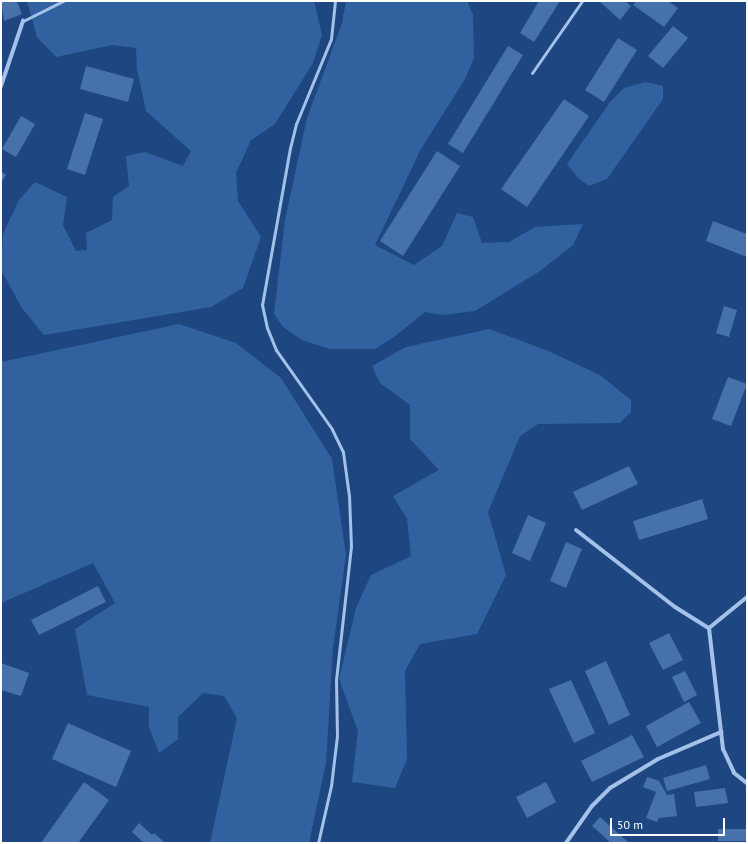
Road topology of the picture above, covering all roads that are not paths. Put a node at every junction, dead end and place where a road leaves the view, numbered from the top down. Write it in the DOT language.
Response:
graph roads {
  1 [pos="63,1"];
  2 [pos="335,1"];
  3 [pos="582,1"];
  4 [pos="22,21"];
  5 [pos="532,73"];
  6 [pos="1,86"];
  7 [pos="576,530"];
  8 [pos="747,597"];
  9 [pos="709,628"];
  10 [pos="721,732"];
  11 [pos="747,783"];
  12 [pos="318,843"];
  13 [pos="566,843"];
  1 -- 4 [label="lane"];
  2 -- 12 [label="lane"];
  3 -- 5 [label="lane"];
  4 -- 6 [label="street"];
  7 -- 9 [label="street"];
  8 -- 9 [label="street"];
  9 -- 10 [label="street"];
  10 -- 11 [label="street"];
  10 -- 13 [label="street"];
}
